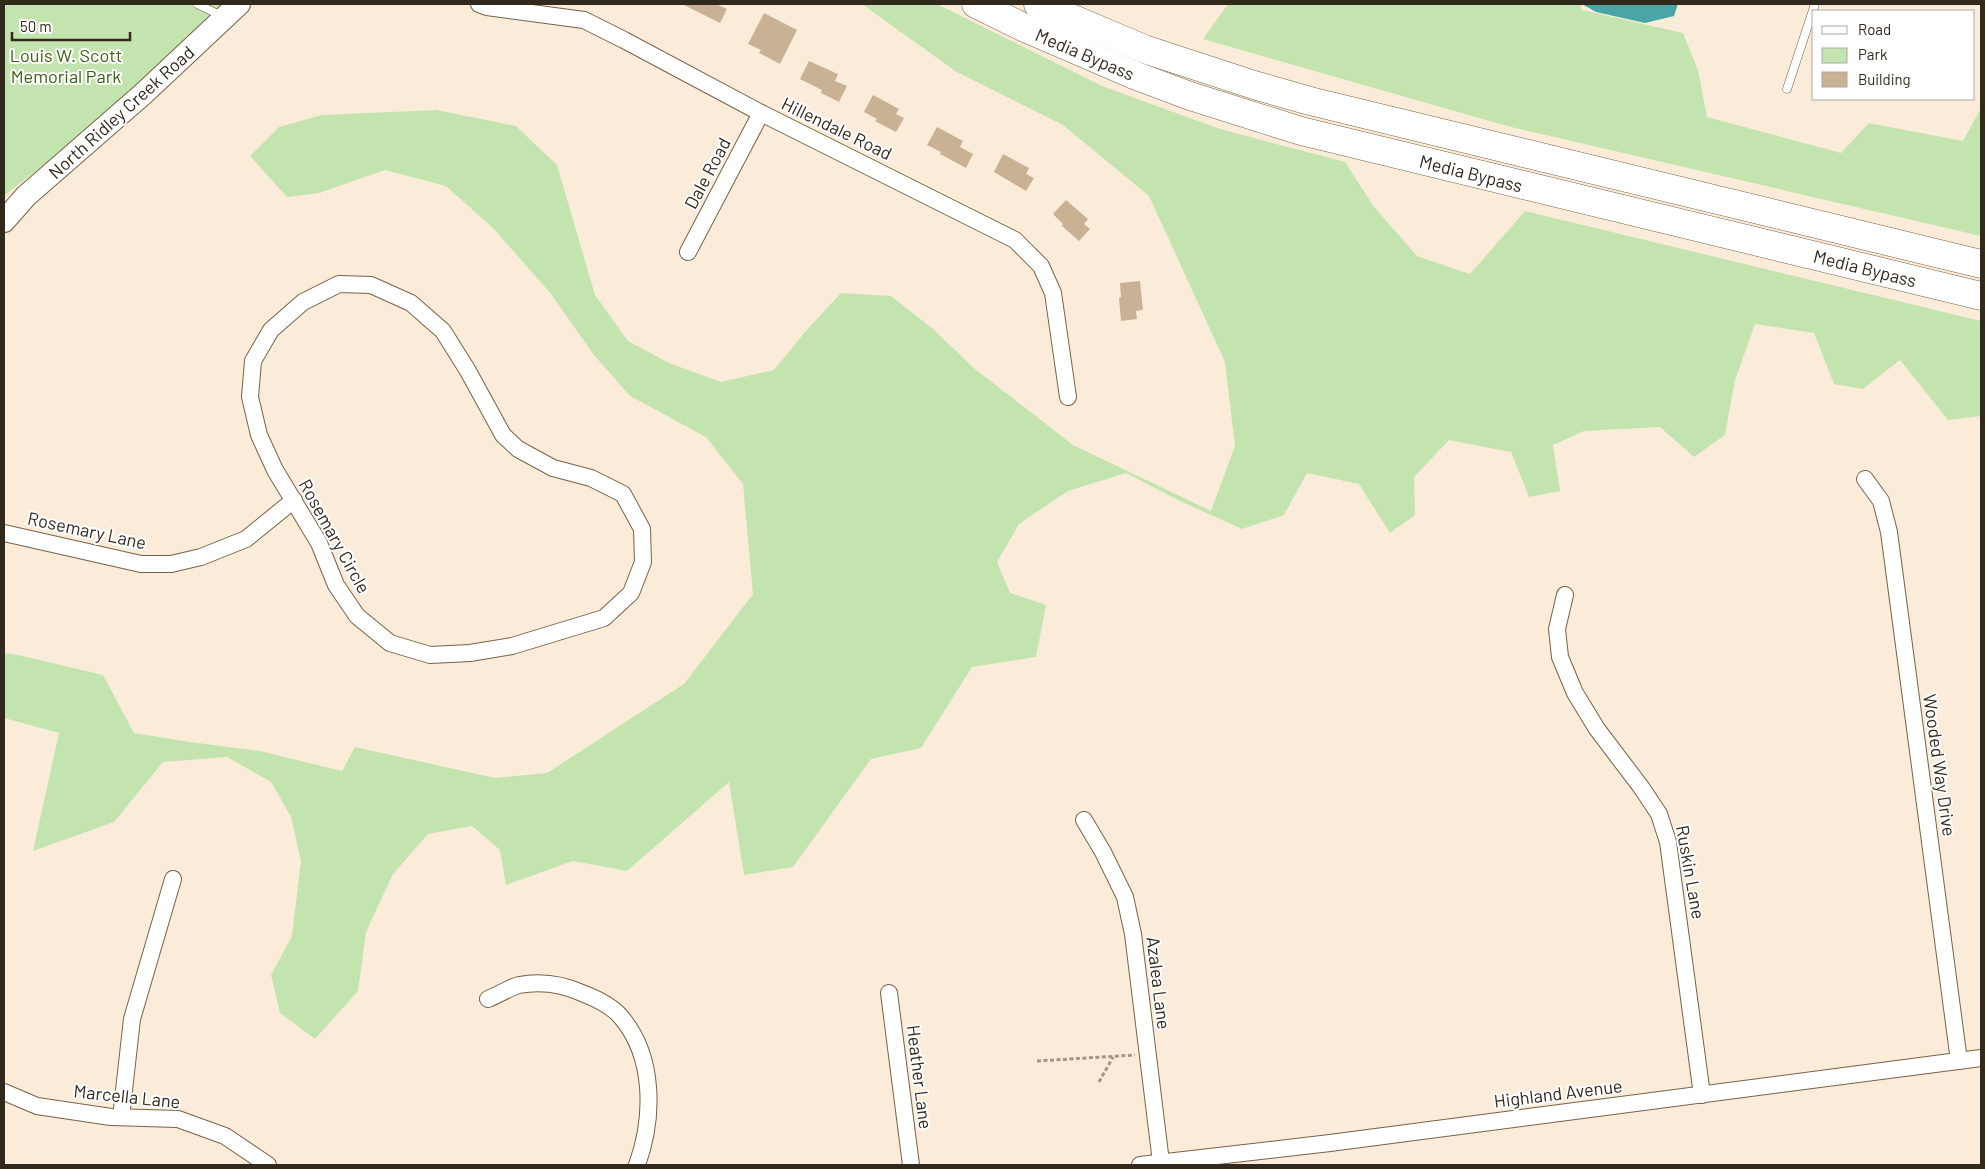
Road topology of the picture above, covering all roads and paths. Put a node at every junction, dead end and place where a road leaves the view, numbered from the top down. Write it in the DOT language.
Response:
graph roads {
  1 [pos="196,4"];
  2 [pos="479,4"];
  3 [pos="976,4"];
  4 [pos="1038,4"];
  5 [pos="232,10"];
  6 [pos="1812,13"];
  7 [pos="1787,89"];
  8 [pos="761,113"];
  9 [pos="4,221"];
  10 [pos="688,252"];
  11 [pos="1981,264"];
  12 [pos="1981,296"];
  13 [pos="1068,397"];
  14 [pos="1865,479"];
  15 [pos="294,500"];
  16 [pos="4,533"];
  17 [pos="1565,595"];
  18 [pos="1084,820"];
  19 [pos="174,879"];
  20 [pos="890,993"];
  21 [pos="488,999"];
  22 [pos="1148,1054"];
  23 [pos="1114,1056"];
  24 [pos="1981,1058"];
  25 [pos="1037,1061"];
  26 [pos="1959,1061"];
  27 [pos="1099,1082"];
  28 [pos="4,1092"];
  29 [pos="1702,1095"];
  30 [pos="122,1117"];
  31 [pos="1161,1162"];
  32 [pos="268,1165"];
  33 [pos="637,1165"];
  34 [pos="911,1165"];
  35 [pos="1140,1165"];
  1 -- 5 [label="lane"];
  2 -- 8 [label="street, Hillendale Road"];
  3 -- 12 [label="highway, Media Bypass"];
  4 -- 11 [label="highway, Media Bypass"];
  5 -- 9 [label="street, North Ridley Creek Road"];
  6 -- 7 [label="lane"];
  8 -- 10 [label="street, Dale Road"];
  8 -- 13 [label="street, Hillendale Road"];
  14 -- 26 [label="street, Wooded Way Drive"];
  15 -- 15 [label="street, Rosemary Circle"];
  15 -- 16 [label="street, Rosemary Lane"];
  17 -- 29 [label="street, Ruskin Lane"];
  18 -- 22 [label="street, Azalea Lane"];
  19 -- 30 [label="street"];
  20 -- 34 [label="street, Heather Lane"];
  21 -- 33 [label="street"];
  22 -- 23 [label="path"];
  22 -- 31 [label="street, Azalea Lane"];
  23 -- 25 [label="path"];
  23 -- 27 [label="path"];
  24 -- 26 [label="street, Highland Avenue"];
  26 -- 29 [label="street, Highland Avenue"];
  28 -- 30 [label="street, Marcella Lane"];
  29 -- 31 [label="street, Highland Avenue"];
  30 -- 32 [label="street, Marcella Lane"];
  31 -- 35 [label="street, Highland Avenue"];
}
